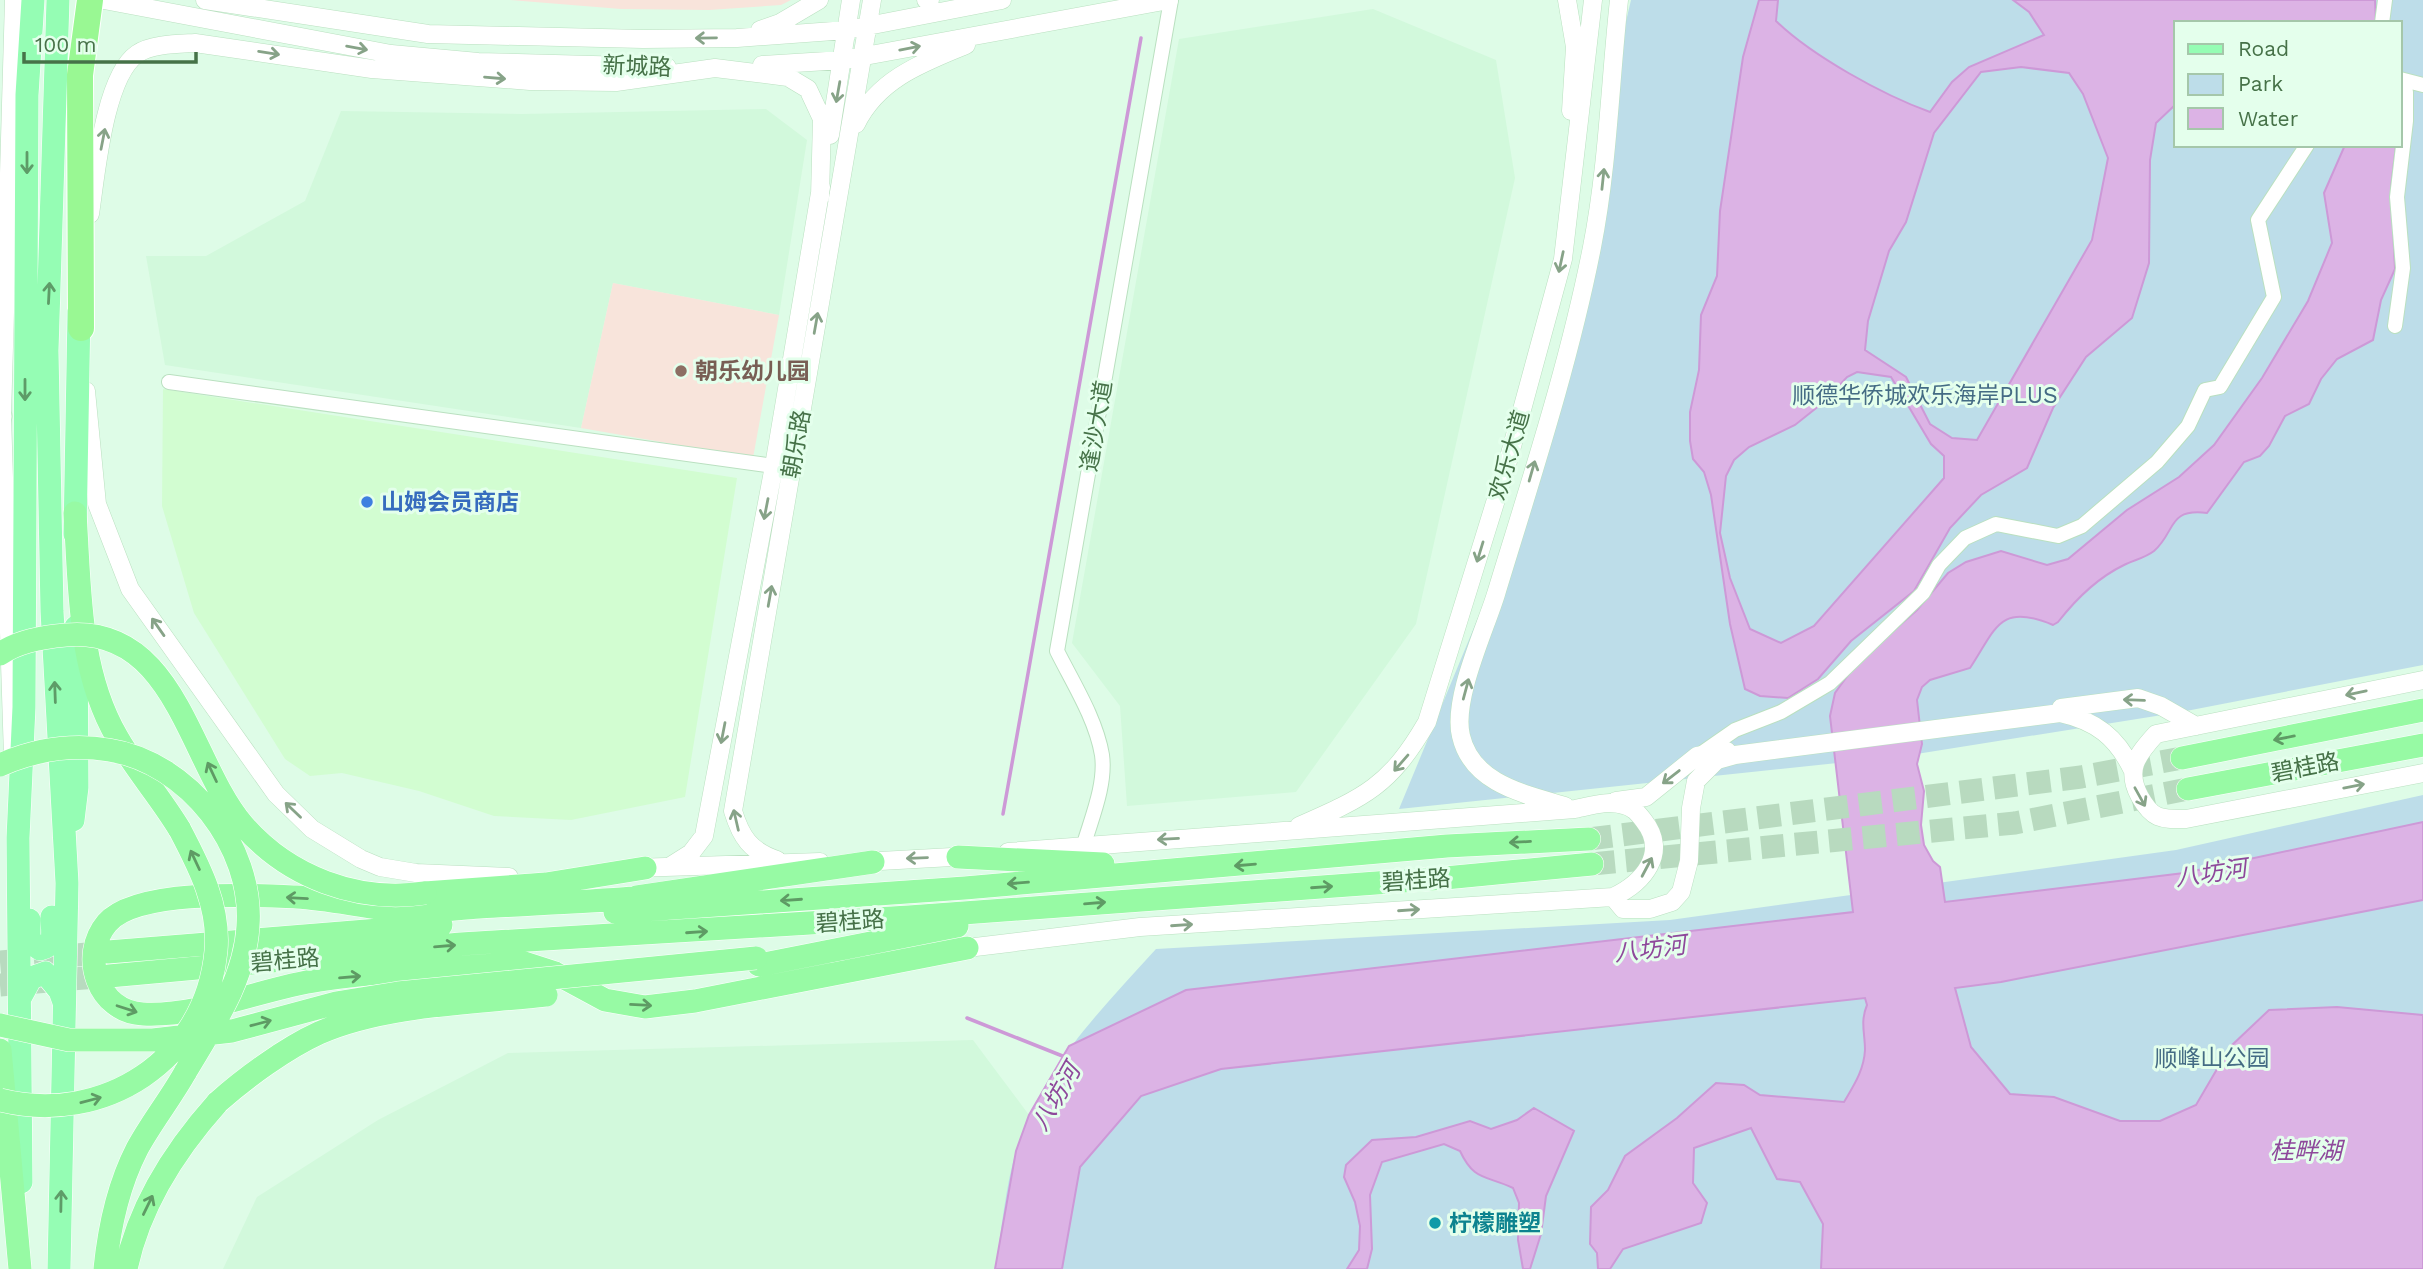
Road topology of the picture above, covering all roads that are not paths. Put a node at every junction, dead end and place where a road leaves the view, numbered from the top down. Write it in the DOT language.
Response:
graph roads {
  1 [pos="17,0"];
  2 [pos="33,0"];
  3 [pos="58,0"];
  4 [pos="90,0"];
  5 [pos="104,0"];
  6 [pos="205,0"];
  7 [pos="819,0"];
  8 [pos="851,0"];
  9 [pos="872,0"];
  10 [pos="1002,0"];
  11 [pos="1170,0"];
  12 [pos="1567,0"];
  13 [pos="2385,0"];
  14 [pos="1593,1"];
  15 [pos="1619,1"];
  16 [pos="2382,21"];
  17 [pos="868,27"];
  18 [pos="847,30"];
  19 [pos="1002,31"];
  20 [pos="737,38"];
  21 [pos="0,42"];
  22 [pos="863,57"];
  23 [pos="843,60"];
  24 [pos="715,68"];
  25 [pos="2402,82"];
  26 [pos="56,83"];
  27 [pos="2402,85"];
  28 [pos="2423,85"];
  29 [pos="18,90"];
  30 [pos="2402,139"];
  31 [pos="848,140"];
  32 [pos="2306,147"];
  33 [pos="2401,147"];
  34 [pos="820,197"];
  35 [pos="1566,236"];
  36 [pos="2395,326"];
  37 [pos="81,328"];
  38 [pos="169,382"];
  39 [pos="1,421"];
  40 [pos="774,466"];
  41 [pos="75,513"];
  42 [pos="1489,523"];
  43 [pos="1515,530"];
  44 [pos="0,654"];
  45 [pos="2423,680"];
  46 [pos="24,707"];
  47 [pos="2423,710"];
  48 [pos="1996,718"];
  49 [pos="2196,726"];
  50 [pos="57,731"];
  51 [pos="2423,745"];
  52 [pos="1755,749"];
  53 [pos="1697,756"];
  54 [pos="2182,758"];
  55 [pos="0,765"];
  56 [pos="717,768"];
  57 [pos="740,771"];
  58 [pos="2133,771"];
  59 [pos="2423,773"];
  60 [pos="2188,789"];
  61 [pos="1609,802"];
  62 [pos="1575,809"];
  63 [pos="1285,832"];
  64 [pos="18,838"];
  65 [pos="1589,839"];
  66 [pos="1084,844"];
  67 [pos="958,857"];
  68 [pos="783,862"];
  69 [pos="873,862"];
  70 [pos="1592,864"];
  71 [pos="670,866"];
  72 [pos="645,868"];
  73 [pos="1197,869"];
  74 [pos="66,883"];
  75 [pos="1613,897"];
  76 [pos="634,898"];
  77 [pos="1057,906"];
  78 [pos="525,918"];
  79 [pos="846,948"];
  80 [pos="967,948"];
  81 [pos="107,952"];
  82 [pos="757,961"];
  83 [pos="109,976"];
  84 [pos="19,1002"];
  85 [pos="64,1002"];
  86 [pos="0,1025"];
  87 [pos="0,1050"];
  88 [pos="0,1100"];
  89 [pos="8,1130"];
  90 [pos="5,1269"];
  91 [pos="21,1269"];
  92 [pos="60,1269"];
  93 [pos="105,1269"];
  94 [pos="126,1269"];
  1 -- 29 [label="main road"];
  2 -- 29 [label="main road"];
  3 -- 26 [label="main road"];
  4 -- 37 [label="highway"];
  5 -- 24 [label="street, 新城路, one-way"];
  20 -- 6 [label="street, 新城路, one-way"];
  7 -- 20 [label="street"];
  8 -- 18 [label="street, 朝乐路"];
  9 -- 17 [label="street, 朝乐路"];
  10 -- 17 [label="street, 新城路"];
  11 -- 19 [label="street, 新城路"];
  11 -- 66 [label="street, 逢沙大道"];
  12 -- 35 [label="street"];
  13 -- 16 [label="street"];
  14 -- 15 [label="street"];
  14 -- 35 [label="street, 欢乐大道"];
  43 -- 15 [label="street, 欢乐大道, one-way"];
  17 -- 18 [label="street, 新城路"];
  17 -- 22 [label="street, 朝乐路"];
  18 -- 20 [label="street, 新城路"];
  18 -- 23 [label="street, 朝乐路"];
  22 -- 19 [label="street, 新城路, one-way"];
  19 -- 31 [label="street"];
  21 -- 29 [label="street"];
  22 -- 23 [label="street, 新城路"];
  22 -- 31 [label="street, 朝乐路"];
  23 -- 24 [label="street, 新城路"];
  23 -- 34 [label="street, 朝乐路, one-way"];
  24 -- 34 [label="street"];
  37 -- 24 [label="street, one-way"];
  25 -- 28 [label="street"];
  26 -- 37 [label="main road"];
  50 -- 26 [label="main road, one-way"];
  27 -- 30 [label="street"];
  29 -- 39 [label="street"];
  29 -- 46 [label="main road, one-way"];
  57 -- 31 [label="street, 朝乐路, one-way"];
  32 -- 53 [label="street"];
  33 -- 36 [label="street"];
  34 -- 40 [label="street, 朝乐路"];
  35 -- 42 [label="street, 欢乐大道, one-way"];
  37 -- 41 [label="main road"];
  72 -- 37 [label="street, one-way"];
  38 -- 40 [label="street"];
  39 -- 64 [label="street"];
  40 -- 56 [label="street, 朝乐路, one-way"];
  41 -- 74 [label="main road"];
  88 -- 41 [label="highway, one-way, bridge"];
  42 -- 43 [label="street"];
  42 -- 63 [label="street, 欢乐大道, one-way"];
  62 -- 43 [label="street, 欢乐大道, one-way"];
  72 -- 44 [label="highway, one-way, bridge"];
  45 -- 49 [label="street, one-way"];
  46 -- 50 [label="main road"];
  46 -- 64 [label="main road"];
  47 -- 54 [label="highway, one-way"];
  49 -- 48 [label="street, one-way"];
  48 -- 52 [label="street"];
  48 -- 58 [label="street"];
  49 -- 58 [label="street"];
  50 -- 74 [label="main road"];
  51 -- 60 [label="highway, 碧桂路"];
  52 -- 53 [label="street"];
  52 -- 75 [label="street"];
  53 -- 61 [label="street, one-way"];
  55 -- 93 [label="highway, bridge"];
  56 -- 57 [label="street"];
  56 -- 71 [label="street, 朝乐路"];
  68 -- 57 [label="street, 朝乐路, one-way"];
  58 -- 59 [label="street, one-way"];
  61 -- 62 [label="street"];
  75 -- 61 [label="street, one-way"];
  62 -- 63 [label="street"];
  63 -- 66 [label="street, one-way"];
  64 -- 84 [label="main road"];
  65 -- 73 [label="highway, one-way"];
  66 -- 67 [label="street"];
  67 -- 69 [label="street, one-way"];
  67 -- 73 [label="highway"];
  68 -- 69 [label="street"];
  68 -- 71 [label="street"];
  69 -- 76 [label="highway"];
  77 -- 70 [label="highway, 碧桂路, one-way"];
  71 -- 72 [label="street"];
  73 -- 78 [label="highway, one-way"];
  74 -- 85 [label="main road"];
  80 -- 75 [label="street, one-way"];
  76 -- 78 [label="highway"];
  76 -- 80 [label="highway, one-way"];
  77 -- 79 [label="highway"];
  83 -- 77 [label="highway, 碧桂路, one-way"];
  78 -- 81 [label="highway"];
  79 -- 80 [label="street"];
  79 -- 82 [label="highway"];
  86 -- 82 [label="highway, one-way, bridge"];
  94 -- 82 [label="highway, one-way, bridge"];
  84 -- 85 [label="main road"];
  84 -- 91 [label="main road"];
  92 -- 85 [label="main road, one-way"];
  87 -- 89 [label="highway"];
  89 -- 90 [label="highway"];
  89 -- 91 [label="highway"];
}
